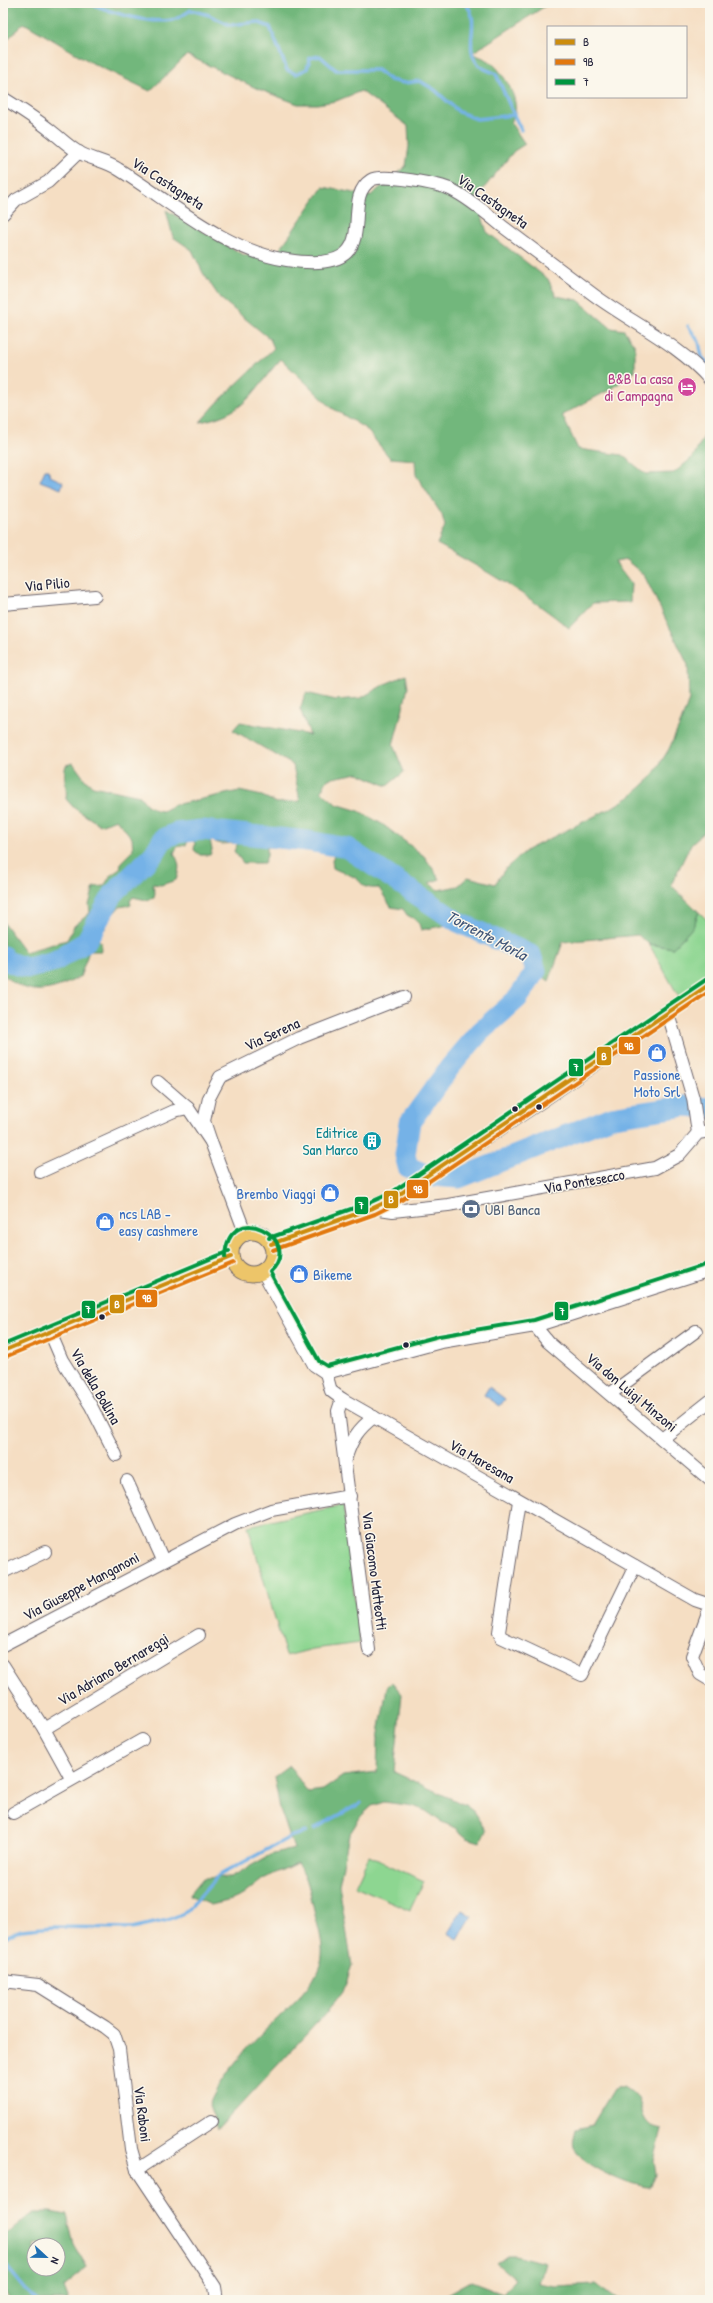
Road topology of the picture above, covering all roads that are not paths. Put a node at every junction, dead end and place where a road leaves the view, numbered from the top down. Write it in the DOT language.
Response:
graph roads {
  1 [pos="3,98"];
  2 [pos="79,152"];
  3 [pos="3,214"];
  4 [pos="710,380"];
  5 [pos="95,596"];
  6 [pos="3,604"];
  7 [pos="710,984"];
  8 [pos="404,997"];
  9 [pos="668,1013"];
  10 [pos="158,1082"];
  11 [pos="188,1108"];
  12 [pos="704,1132"];
  13 [pos="211,1142"];
  14 [pos="40,1172"];
  15 [pos="373,1208"];
  16 [pos="246,1234"];
  17 [pos="271,1244"];
  18 [pos="231,1257"];
  19 [pos="262,1270"];
  20 [pos="710,1270"];
  21 [pos="535,1326"];
  22 [pos="696,1331"];
  23 [pos="50,1332"];
  24 [pos="3,1351"];
  25 [pos="326,1373"];
  26 [pos="610,1394"];
  27 [pos="342,1399"];
  28 [pos="710,1401"];
  29 [pos="361,1410"];
  30 [pos="374,1417"];
  31 [pos="359,1428"];
  32 [pos="662,1439"];
  33 [pos="116,1455"];
  34 [pos="345,1460"];
  35 [pos="710,1480"];
  36 [pos="127,1481"];
  37 [pos="350,1496"];
  38 [pos="519,1501"];
  39 [pos="45,1552"];
  40 [pos="158,1562"];
  41 [pos="635,1566"];
  42 [pos="3,1572"];
  43 [pos="710,1606"];
  44 [pos="199,1635"];
  45 [pos="3,1645"];
  46 [pos="369,1650"];
  47 [pos="3,1665"];
  48 [pos="710,1680"];
  49 [pos="44,1729"];
  50 [pos="142,1740"];
  51 [pos="71,1778"];
  52 [pos="13,1813"];
  53 [pos="3,1981"];
  54 [pos="212,2121"];
  55 [pos="137,2170"];
  56 [pos="217,2300"];
  1 -- 2 [label="street, Via Castagneta"];
  2 -- 3 [label="street"];
  2 -- 4 [label="street, Via Castagneta"];
  5 -- 6 [label="street, Via Pilio"];
  7 -- 9 [label="main road"];
  8 -- 13 [label="street, Via Serena"];
  9 -- 12 [label="street"];
  9 -- 15 [label="main road"];
  10 -- 11 [label="street"];
  11 -- 13 [label="street"];
  11 -- 14 [label="street"];
  12 -- 15 [label="street, Via Pontesecco"];
  13 -- 16 [label="street"];
  15 -- 17 [label="main road"];
  16 -- 17 [label="main road"];
  16 -- 18 [label="main road"];
  17 -- 19 [label="main road"];
  18 -- 19 [label="main road"];
  18 -- 23 [label="main road"];
  19 -- 25 [label="street"];
  20 -- 21 [label="street"];
  21 -- 25 [label="street"];
  21 -- 26 [label="street, Via don Luigi Minzoni"];
  22 -- 26 [label="street"];
  23 -- 24 [label="main road"];
  23 -- 33 [label="street, Via della Bollina"];
  25 -- 27 [label="street, Via Maresana"];
  26 -- 32 [label="street, Via don Luigi Minzoni"];
  27 -- 29 [label="street, Via Maresana"];
  27 -- 34 [label="street, Via Giacomo Matteotti"];
  28 -- 32 [label="street"];
  29 -- 30 [label="street, Via Maresana"];
  29 -- 31 [label="street, Via Giacomo Matteotti"];
  30 -- 31 [label="street, Via Giacomo Matteotti"];
  30 -- 38 [label="street, Via Maresana"];
  31 -- 34 [label="street, Via Giacomo Matteotti"];
  32 -- 35 [label="street, Via don Luigi Minzoni"];
  34 -- 37 [label="street, Via Giacomo Matteotti"];
  36 -- 40 [label="street"];
  37 -- 40 [label="street, Via Giacomo Matteotti"];
  37 -- 46 [label="street, Via Giacomo Matteotti"];
  38 -- 41 [label="street, Via Maresana"];
  38 -- 41 [label="street"];
  39 -- 42 [label="street"];
  40 -- 45 [label="street, Via Giuseppe Manganoni"];
  41 -- 43 [label="street, Via Maresana"];
  43 -- 48 [label="street"];
  44 -- 49 [label="street, Via Adriano Bernareggi"];
  47 -- 49 [label="street"];
  49 -- 51 [label="street"];
  50 -- 51 [label="street"];
  51 -- 52 [label="street"];
  53 -- 55 [label="street, Via Raboni"];
  54 -- 55 [label="street"];
  55 -- 56 [label="street, Via Raboni"];
}
